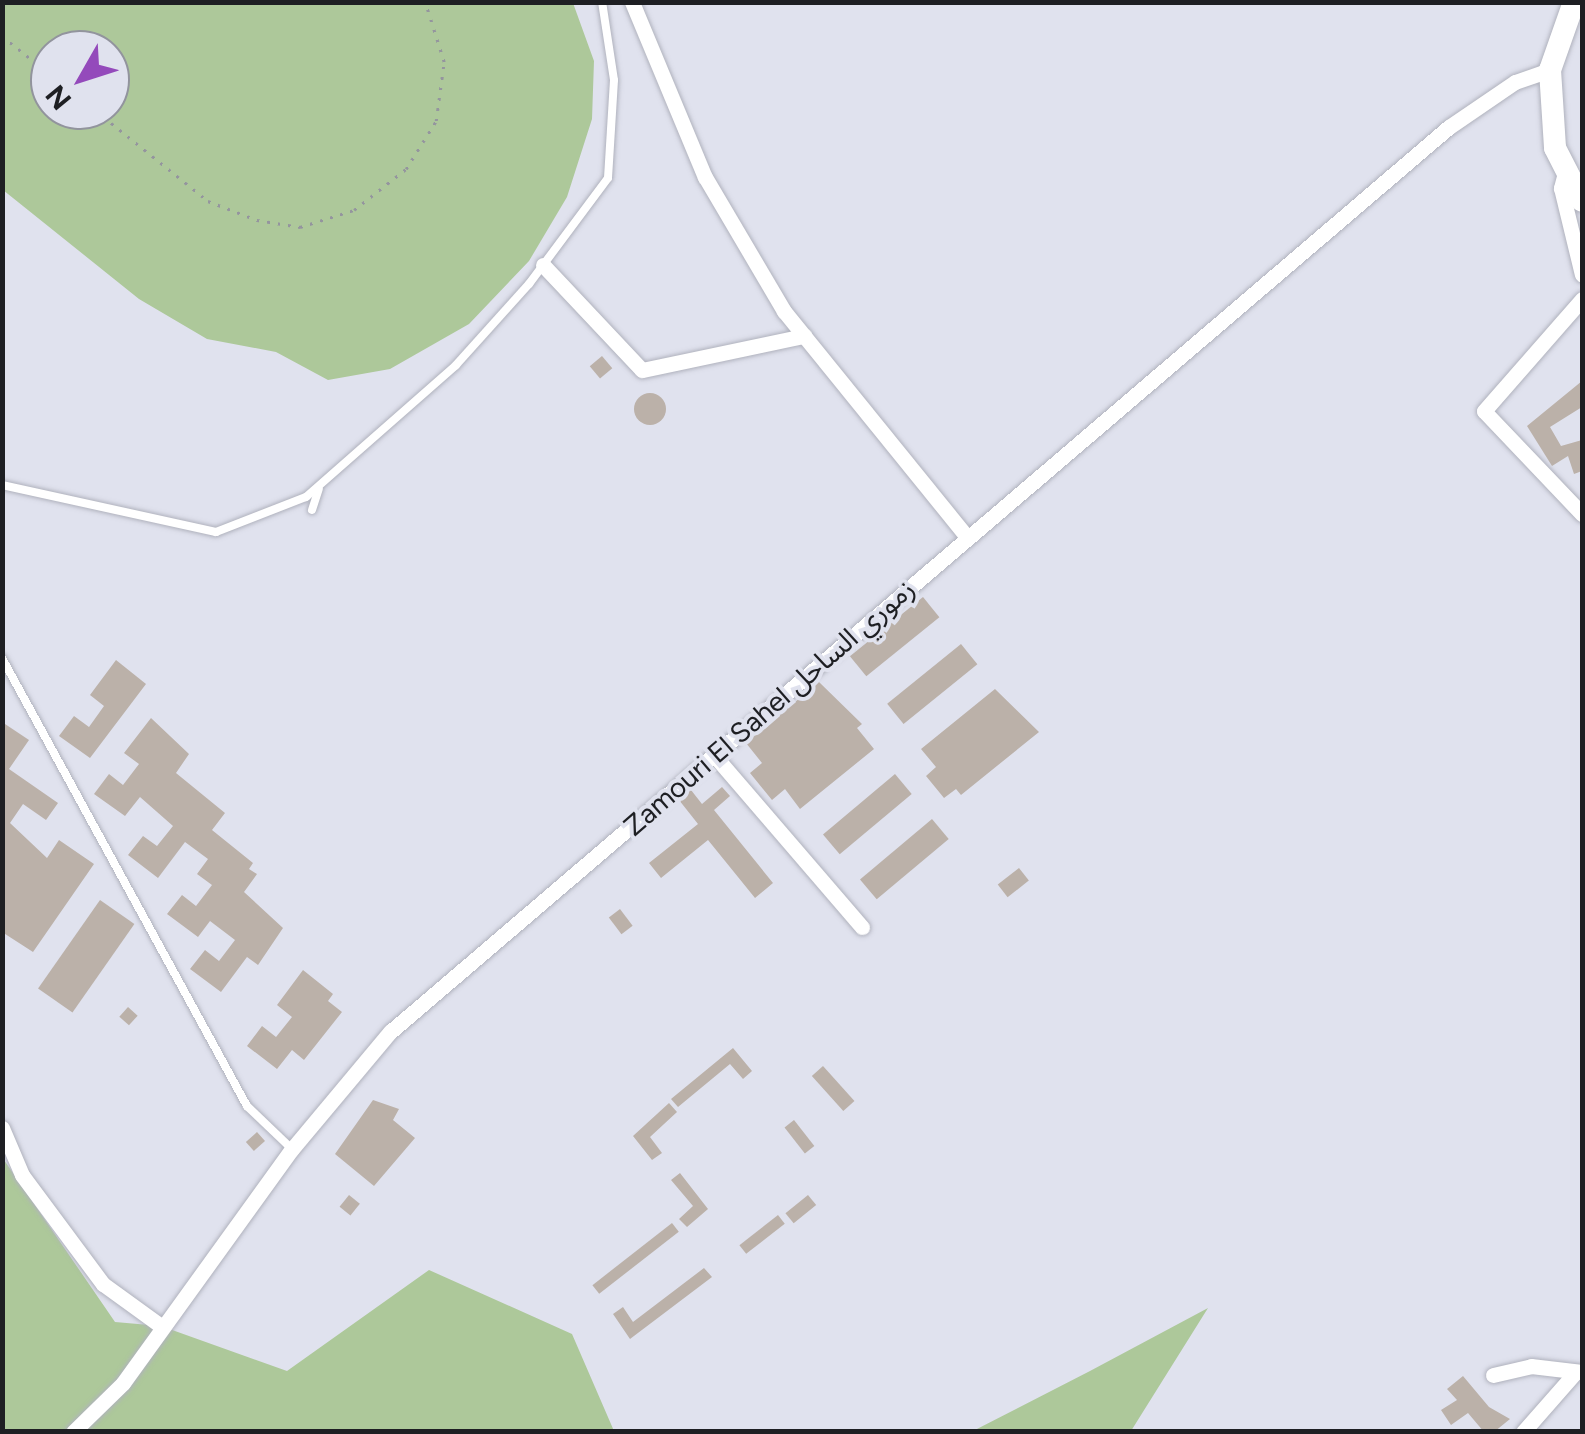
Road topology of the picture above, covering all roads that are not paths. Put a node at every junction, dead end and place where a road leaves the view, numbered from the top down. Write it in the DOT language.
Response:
graph roads {
  1 [pos="602,2"];
  2 [pos="632,2"];
  3 [pos="1574,2"];
  4 [pos="1550,70"];
  5 [pos="1566,168"];
  6 [pos="1582,201"];
  7 [pos="544,265"];
  8 [pos="1582,275"];
  9 [pos="1582,300"];
  10 [pos="804,336"];
  11 [pos="2,485"];
  12 [pos="320,485"];
  13 [pos="312,510"];
  14 [pos="1582,514"];
  15 [pos="968,538"];
  16 [pos="2,658"];
  17 [pos="714,755"];
  18 [pos="862,928"];
  19 [pos="2,1128"];
  20 [pos="292,1149"];
  21 [pos="162,1326"];
  22 [pos="1578,1373"];
  23 [pos="1493,1376"];
  24 [pos="72,1432"];
  25 [pos="1523,1432"];
  1 -- 7 [label="lane"];
  2 -- 10 [label="street"];
  3 -- 4 [label="street"];
  4 -- 5 [label="street"];
  4 -- 15 [label="street, Zamouri El Sahel زموري الساحل"];
  5 -- 6 [label="street"];
  5 -- 8 [label="street"];
  7 -- 10 [label="street"];
  7 -- 12 [label="lane"];
  9 -- 14 [label="street"];
  10 -- 15 [label="street"];
  11 -- 12 [label="lane"];
  12 -- 13 [label="lane"];
  15 -- 17 [label="street, Zamouri El Sahel زموري الساحل"];
  16 -- 20 [label="lane"];
  17 -- 18 [label="street"];
  17 -- 20 [label="street, Zamouri El Sahel زموري الساحل"];
  19 -- 21 [label="street"];
  20 -- 21 [label="street, Zamouri El Sahel زموري الساحل"];
  21 -- 24 [label="street, Zamouri El Sahel زموري الساحل"];
  22 -- 23 [label="street"];
  22 -- 25 [label="street"];
}
